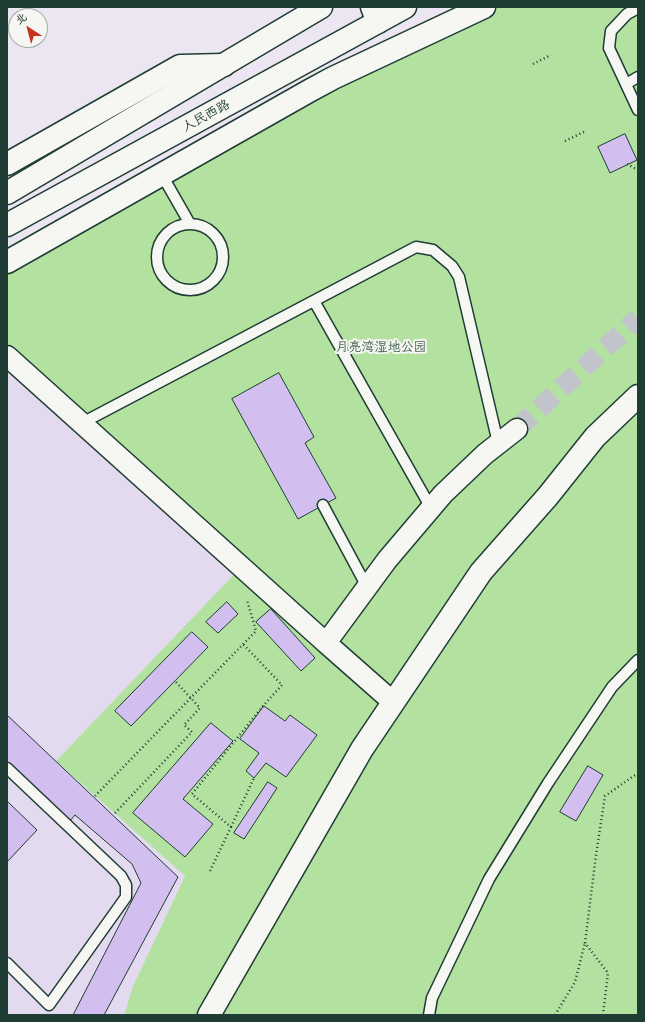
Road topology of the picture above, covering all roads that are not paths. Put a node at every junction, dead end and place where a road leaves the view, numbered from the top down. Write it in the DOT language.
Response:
graph roads {
  1 [pos="321,7"];
  2 [pos="405,7"];
  3 [pos="484,7"];
  4 [pos="638,8"];
  5 [pos="375,14"];
  6 [pos="224,64"];
  7 [pos="638,77"];
  8 [pos="626,84"];
  9 [pos="638,110"];
  10 [pos="7,164"];
  11 [pos="162,175"];
  12 [pos="7,193"];
  13 [pos="190,224"];
  14 [pos="7,226"];
  15 [pos="7,262"];
  16 [pos="314,300"];
  17 [pos="7,356"];
  18 [pos="638,396"];
  19 [pos="82,423"];
  20 [pos="517,429"];
  21 [pos="498,443"];
  22 [pos="323,505"];
  23 [pos="431,508"];
  24 [pos="367,587"];
  25 [pos="326,643"];
  26 [pos="638,660"];
  27 [pos="393,702"];
  28 [pos="7,768"];
  29 [pos="7,963"];
  30 [pos="209,1015"];
  31 [pos="429,1015"];
  1 -- 6 [label="street"];
  2 -- 5 [label="street, 人民西路"];
  3 -- 11 [label="street"];
  4 -- 8 [label="lane"];
  5 -- 14 [label="street, 人民西路"];
  6 -- 10 [label="street"];
  6 -- 12 [label="street"];
  7 -- 8 [label="lane"];
  8 -- 9 [label="lane"];
  11 -- 13 [label="lane"];
  11 -- 15 [label="street"];
  13 -- 13 [label="lane"];
  16 -- 19 [label="lane"];
  16 -- 21 [label="lane"];
  16 -- 23 [label="lane"];
  17 -- 19 [label="street"];
  18 -- 27 [label="street"];
  19 -- 25 [label="street"];
  20 -- 21 [label="street"];
  21 -- 23 [label="street"];
  22 -- 24 [label="lane"];
  23 -- 24 [label="street"];
  24 -- 25 [label="street"];
  25 -- 27 [label="street"];
  26 -- 31 [label="lane"];
  27 -- 30 [label="street"];
  28 -- 29 [label="lane"];
}
